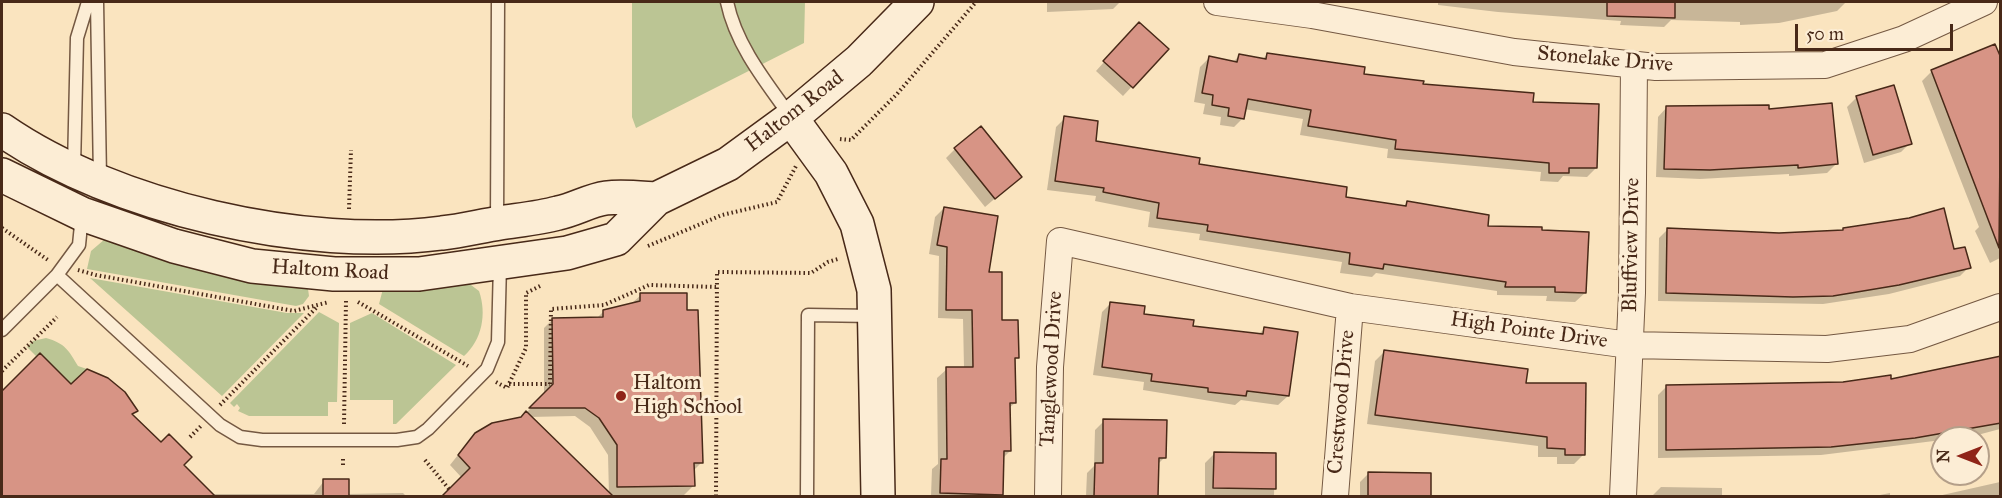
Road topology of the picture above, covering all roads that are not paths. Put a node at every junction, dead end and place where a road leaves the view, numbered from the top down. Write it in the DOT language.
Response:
graph roads {
  1 [pos="88,2"];
  2 [pos="97,2"];
  3 [pos="498,2"];
  4 [pos="727,2"];
  5 [pos="917,2"];
  6 [pos="1217,2"];
  7 [pos="1984,2"];
  8 [pos="1634,65"];
  9 [pos="791,118"];
  10 [pos="2,130"];
  11 [pos="2,175"];
  12 [pos="87,176"];
  13 [pos="656,199"];
  14 [pos="82,214"];
  15 [pos="497,223"];
  16 [pos="1060,241"];
  17 [pos="500,264"];
  18 [pos="60,270"];
  19 [pos="1350,307"];
  20 [pos="2001,307"];
  21 [pos="874,316"];
  22 [pos="2,330"];
  23 [pos="1629,345"];
  24 [pos="807,496"];
  25 [pos="878,496"];
  26 [pos="1048,496"];
  27 [pos="1335,496"];
  28 [pos="1623,496"];
  1 -- 12 [label="lane"];
  2 -- 12 [label="lane"];
  3 -- 15 [label="lane"];
  4 -- 9 [label="lane"];
  5 -- 9 [label="main road, Haltom Road"];
  6 -- 8 [label="street, Stonelake Drive"];
  7 -- 8 [label="street, Stonelake Drive"];
  8 -- 23 [label="street, Bluffview Drive"];
  9 -- 13 [label="main road, Haltom Road"];
  9 -- 21 [label="main road"];
  10 -- 12 [label="main road, Haltom Road"];
  11 -- 14 [label="main road, Haltom Road"];
  12 -- 14 [label="main road"];
  12 -- 15 [label="main road, Haltom Road"];
  13 -- 15 [label="main road, Haltom Road"];
  13 -- 17 [label="main road, Haltom Road"];
  14 -- 17 [label="main road, Haltom Road"];
  14 -- 18 [label="lane"];
  15 -- 17 [label="main road"];
  16 -- 19 [label="street, High Pointe Drive"];
  16 -- 26 [label="street, Tanglewood Drive"];
  17 -- 18 [label="lane"];
  18 -- 22 [label="lane"];
  19 -- 23 [label="street, High Pointe Drive"];
  19 -- 27 [label="street, Crestwood Drive"];
  20 -- 23 [label="street, High Pointe Drive"];
  21 -- 24 [label="lane"];
  21 -- 25 [label="main road"];
  23 -- 28 [label="street, Bluffview Drive"];
}
